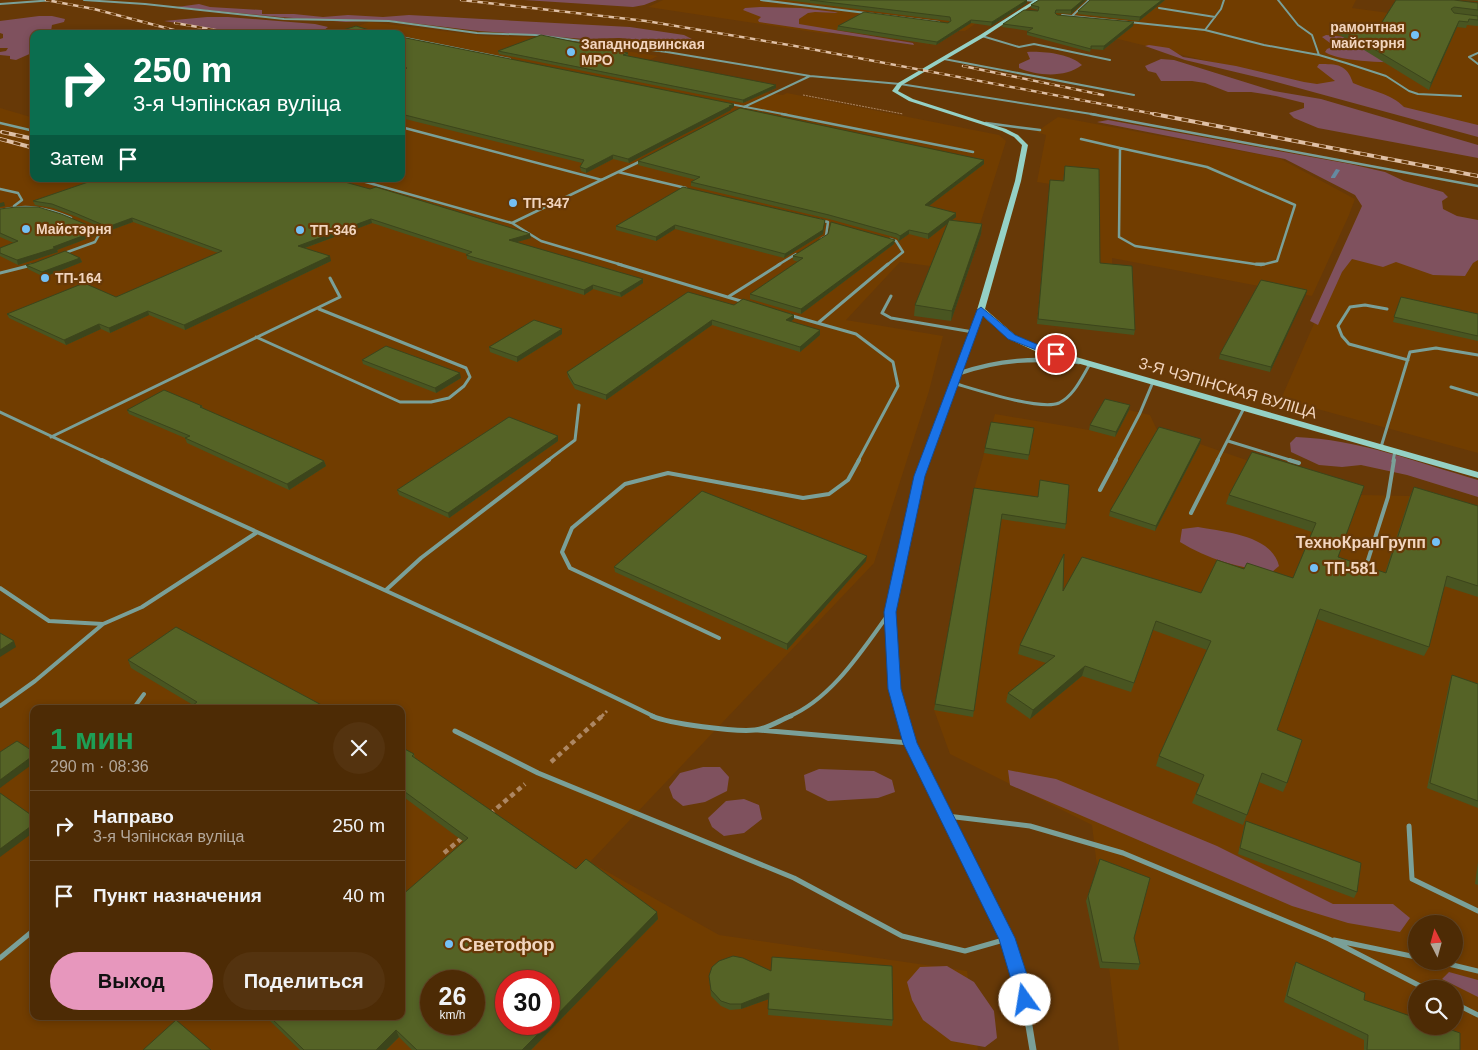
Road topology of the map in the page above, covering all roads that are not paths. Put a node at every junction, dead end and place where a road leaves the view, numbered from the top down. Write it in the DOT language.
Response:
graph roads {
  1 [pos="54,0"];
  2 [pos="84,0"];
  3 [pos="760,0"];
  4 [pos="1024,0"];
  5 [pos="1089,0"];
  6 [pos="1224,0"];
  7 [pos="1278,0"];
  8 [pos="1037,1"];
  9 [pos="0,4"];
  10 [pos="1159,8"];
  11 [pos="1023,10"];
  12 [pos="1032,12"];
  13 [pos="1057,15"];
  14 [pos="1072,16"];
  15 [pos="1215,17"];
  16 [pos="938,22"];
  17 [pos="1205,30"];
  18 [pos="982,36"];
  19 [pos="405,38"];
  20 [pos="1478,53"];
  21 [pos="1319,56"];
  22 [pos="944,59"];
  23 [pos="1110,60"];
  24 [pos="519,61"];
  25 [pos="1478,64"];
  26 [pos="810,76"];
  27 [pos="900,84"];
  28 [pos="1134,95"];
  29 [pos="1461,96"];
  30 [pos="724,103"];
  31 [pos="743,107"];
  32 [pos="735,112"];
  33 [pos="0,123"];
  34 [pos="986,123"];
  35 [pos="405,128"];
  36 [pos="30,130"];
  37 [pos="1040,130"];
  38 [pos="1081,139"];
  39 [pos="1120,147"];
  40 [pos="973,152"];
  41 [pos="649,157"];
  42 [pos="618,172"];
  43 [pos="602,180"];
  44 [pos="366,182"];
  45 [pos="1478,186"];
  46 [pos="0,189"];
  47 [pos="694,190"];
  48 [pos="12,207"];
  49 [pos="0,210"];
  50 [pos="76,220"];
  51 [pos="818,220"];
  52 [pos="828,222"];
  53 [pos="512,223"];
  54 [pos="84,224"];
  55 [pos="836,224"];
  56 [pos="887,238"];
  57 [pos="818,241"];
  58 [pos="801,251"];
  59 [pos="60,255"];
  60 [pos="34,264"];
  61 [pos="0,273"];
  62 [pos="330,278"];
  63 [pos="891,296"];
  64 [pos="728,297"];
  65 [pos="746,302"];
  66 [pos="319,309"];
  67 [pos="1386,309"];
  68 [pos="981,310"];
  69 [pos="782,313"];
  70 [pos="818,323"];
  71 [pos="973,332"];
  72 [pos="256,337"];
  73 [pos="1478,355"];
  74 [pos="1408,360"];
  75 [pos="1090,364"];
  76 [pos="957,374"];
  77 [pos="1153,382"];
  78 [pos="954,383"];
  79 [pos="1451,387"];
  80 [pos="1478,394"];
  81 [pos="579,405"];
  82 [pos="1244,408"];
  83 [pos="0,412"];
  84 [pos="51,437"];
  85 [pos="1228,441"];
  86 [pos="1381,447"];
  87 [pos="1395,451"];
  88 [pos="1299,463"];
  89 [pos="1478,474"];
  90 [pos="1100,490"];
  91 [pos="1192,514"];
  92 [pos="256,534"];
  93 [pos="1368,560"];
  94 [pos="0,588"];
  95 [pos="386,590"];
  96 [pos="890,612"];
  97 [pos="102,624"];
  98 [pos="718,638"];
  99 [pos="144,694"];
  100 [pos="136,705"];
  101 [pos="0,706"];
  102 [pos="756,730"];
  103 [pos="455,731"];
  104 [pos="910,743"];
  105 [pos="945,815"];
  106 [pos="1409,826"];
  107 [pos="1478,911"];
  108 [pos="30,933"];
  109 [pos="1007,938"];
  110 [pos="1329,939"];
  111 [pos="1408,955"];
  112 [pos="0,958"];
  113 [pos="1463,967"];
  114 [pos="1478,971"];
  115 [pos="1409,980"];
  116 [pos="1463,1008"];
  117 [pos="1478,1015"];
  118 [pos="1033,1050"];
  1 -- 9 [label="lane"];
  2 -- 26 [label="lane"];
  3 -- 16 [label="lane"];
  4 -- 8 [label="lane"];
  5 -- 14 [label="lane"];
  6 -- 15 [label="lane"];
  7 -- 21 [label="lane"];
  8 -- 11 [label="main road"];
  10 -- 15 [label="lane"];
  11 -- 12 [label="lane"];
  11 -- 18 [label="main road"];
  13 -- 14 [label="lane"];
  14 -- 17 [label="lane"];
  15 -- 17 [label="lane"];
  17 -- 21 [label="lane"];
  18 -- 22 [label="main road"];
  18 -- 23 [label="lane"];
  19 -- 24 [label="lane"];
  20 -- 25 [label="lane"];
  21 -- 29 [label="lane"];
  22 -- 27 [label="main road"];
  22 -- 28 [label="lane"];
  26 -- 27 [label="lane"];
  26 -- 31 [label="lane"];
  27 -- 34 [label="main road"];
  27 -- 45 [label="lane"];
  30 -- 31 [label="lane"];
  31 -- 32 [label="lane"];
  31 -- 40 [label="lane"];
  33 -- 36 [label="lane"];
  34 -- 37 [label="lane"];
  34 -- 68 [label="main road"];
  35 -- 43 [label="lane"];
  38 -- 39 [label="lane"];
  39 -- 39 [label="lane"];
  41 -- 42 [label="lane"];
  42 -- 43 [label="lane"];
  42 -- 47 [label="lane"];
  43 -- 53 [label="lane"];
  44 -- 53 [label="lane"];
  46 -- 48 [label="lane"];
  48 -- 49 [label="lane"];
  48 -- 50 [label="lane"];
  51 -- 52 [label="lane"];
  52 -- 55 [label="lane"];
  52 -- 57 [label="lane"];
  53 -- 64 [label="lane"];
  54 -- 59 [label="lane"];
  56 -- 70 [label="lane"];
  58 -- 64 [label="lane"];
  60 -- 61 [label="lane"];
  62 -- 66 [label="lane"];
  63 -- 71 [label="lane"];
  64 -- 65 [label="lane"];
  66 -- 72 [label="lane"];
  66 -- 72 [label="lane"];
  67 -- 74 [label="lane"];
  68 -- 71 [label="street"];
  68 -- 75 [label="main road, 3-Я ЧЭПІНСКАЯ ВУЛІЦА"];
  69 -- 70 [label="lane"];
  70 -- 98 [label="lane"];
  71 -- 76 [label="street"];
  72 -- 84 [label="lane"];
  73 -- 74 [label="lane"];
  74 -- 86 [label="lane"];
  75 -- 76 [label="street"];
  75 -- 77 [label="main road, 3-Я ЧЭПІНСКАЯ ВУЛІЦА"];
  75 -- 78 [label="lane"];
  76 -- 78 [label="street"];
  77 -- 82 [label="main road, 3-Я ЧЭПІНСКАЯ ВУЛІЦА"];
  77 -- 90 [label="lane"];
  78 -- 96 [label="street"];
  79 -- 80 [label="lane"];
  81 -- 95 [label="lane"];
  82 -- 85 [label="lane"];
  82 -- 86 [label="main road, 3-Я ЧЭПІНСКАЯ ВУЛІЦА"];
  83 -- 84 [label="lane"];
  84 -- 92 [label="lane"];
  85 -- 88 [label="lane"];
  85 -- 91 [label="lane"];
  86 -- 87 [label="main road, 3-Я ЧЭПІНСКАЯ ВУЛІЦА"];
  87 -- 89 [label="main road, 3-Я ЧЭПІНСКАЯ ВУЛІЦА"];
  87 -- 93 [label="lane"];
  92 -- 95 [label="lane"];
  92 -- 97 [label="lane"];
  94 -- 97 [label="lane"];
  95 -- 102 [label="lane"];
  96 -- 102 [label="lane"];
  96 -- 104 [label="street"];
  97 -- 101 [label="lane"];
  99 -- 100 [label="lane"];
  102 -- 104 [label="lane"];
  103 -- 109 [label="lane"];
  104 -- 105 [label="street"];
  105 -- 109 [label="street"];
  105 -- 110 [label="lane"];
  106 -- 107 [label="lane"];
  108 -- 112 [label="lane"];
  109 -- 118 [label="street"];
  110 -- 111 [label="lane"];
  110 -- 115 [label="lane"];
  113 -- 114 [label="lane"];
  116 -- 117 [label="lane"];
}
